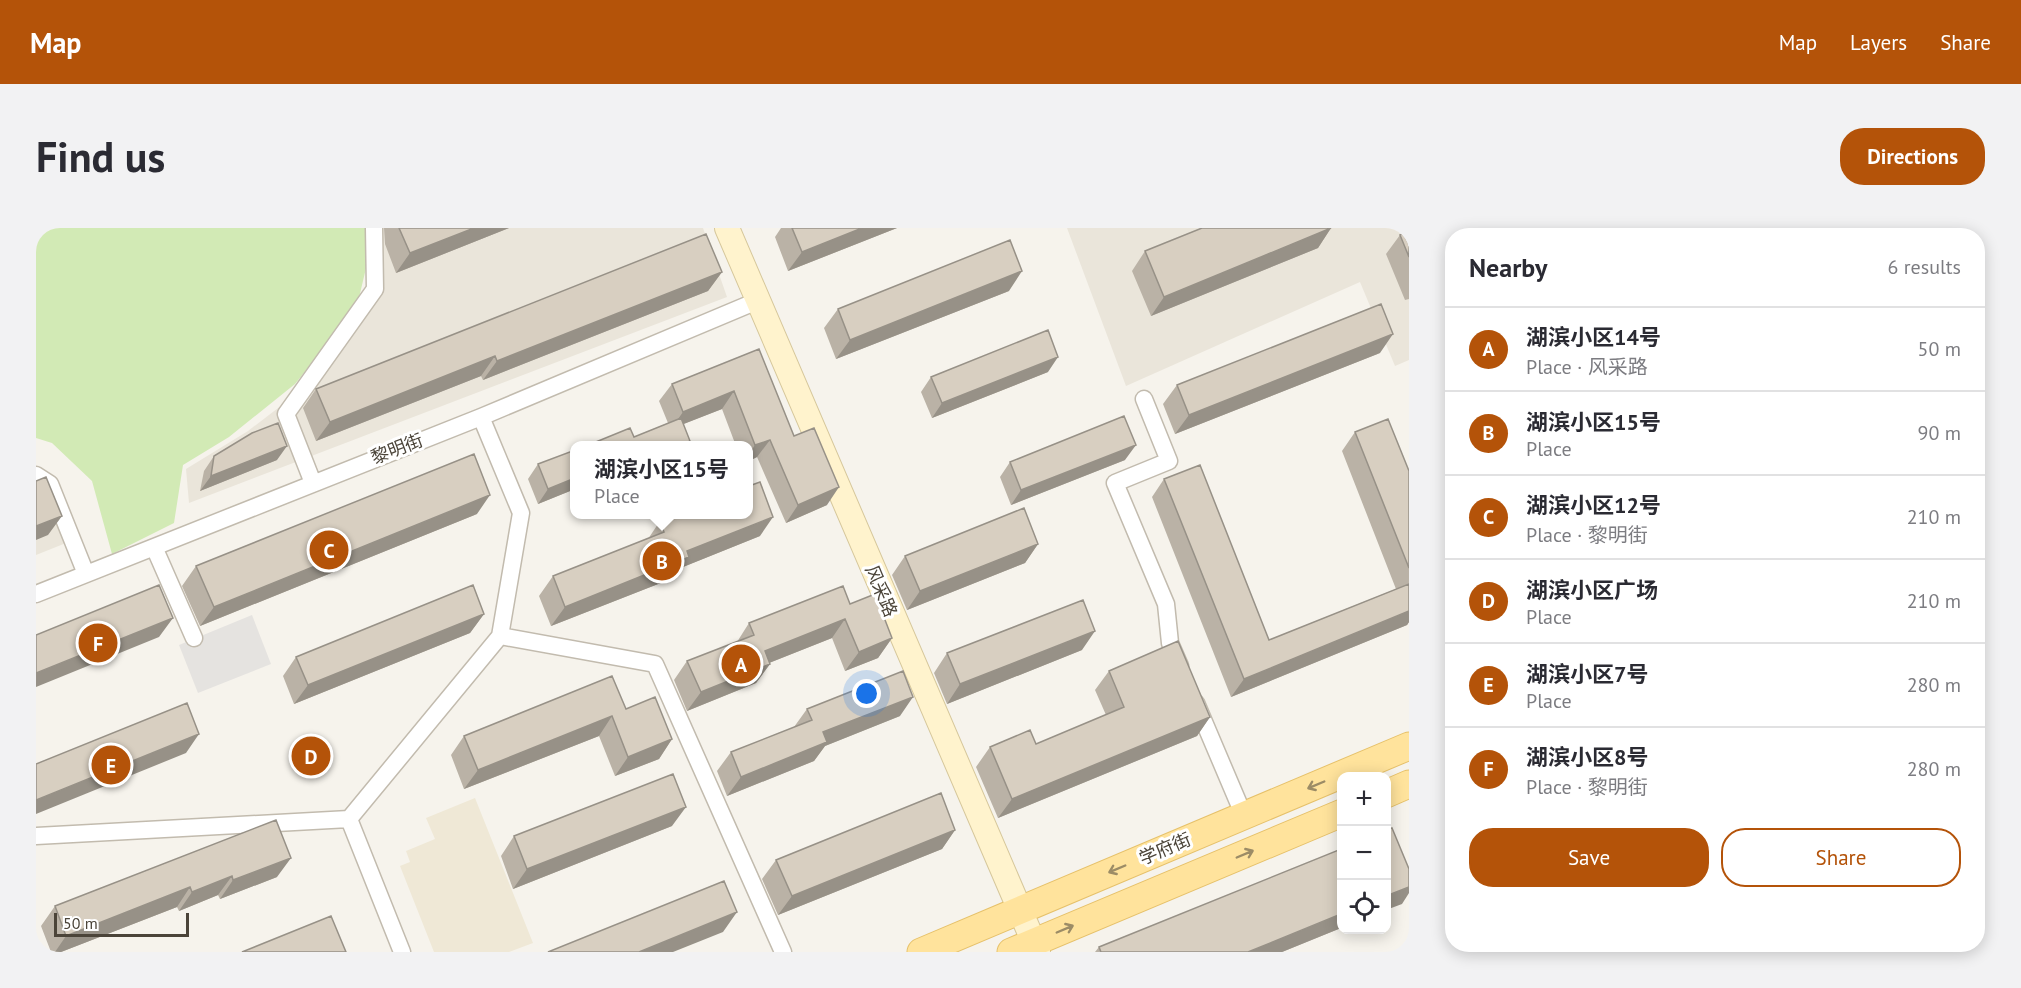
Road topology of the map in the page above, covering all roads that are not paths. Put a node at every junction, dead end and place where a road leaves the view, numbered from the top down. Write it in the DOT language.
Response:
graph roads {
  1 [pos="374,228"];
  2 [pos="727,228"];
  3 [pos="757,301"];
  4 [pos="1144,399"];
  5 [pos="481,417"];
  6 [pos="36,475"];
  7 [pos="313,483"];
  8 [pos="154,547"];
  9 [pos="86,574"];
  10 [pos="36,594"];
  11 [pos="500,636"];
  12 [pos="194,638"];
  13 [pos="1409,746"];
  14 [pos="1409,784"];
  15 [pos="1391,792"];
  16 [pos="1337,815"];
  17 [pos="1244,816"];
  18 [pos="349,819"];
  19 [pos="36,838"];
  20 [pos="1018,911"];
  21 [pos="1028,949"];
  22 [pos="402,952"];
  23 [pos="783,952"];
  24 [pos="921,952"];
  1 -- 7 [label="street"];
  2 -- 3 [label="main road, 风采路"];
  3 -- 5 [label="street, 黎明街"];
  3 -- 20 [label="main road, 风采路"];
  4 -- 17 [label="street"];
  5 -- 7 [label="street, 黎明街"];
  5 -- 11 [label="street"];
  6 -- 9 [label="street"];
  7 -- 8 [label="street, 黎明街"];
  8 -- 9 [label="street, 黎明街"];
  8 -- 12 [label="street"];
  9 -- 10 [label="street, 黎明街"];
  11 -- 18 [label="street"];
  11 -- 23 [label="street"];
  13 -- 17 [label="main road, 学府街, one-way"];
  14 -- 15 [label="main road"];
  21 -- 16 [label="main road, 学府街, one-way"];
  17 -- 20 [label="main road, 学府街, one-way"];
  18 -- 19 [label="street"];
  18 -- 22 [label="street"];
  20 -- 21 [label="main road, 风采路"];
  20 -- 24 [label="main road, 学府街"];
}
